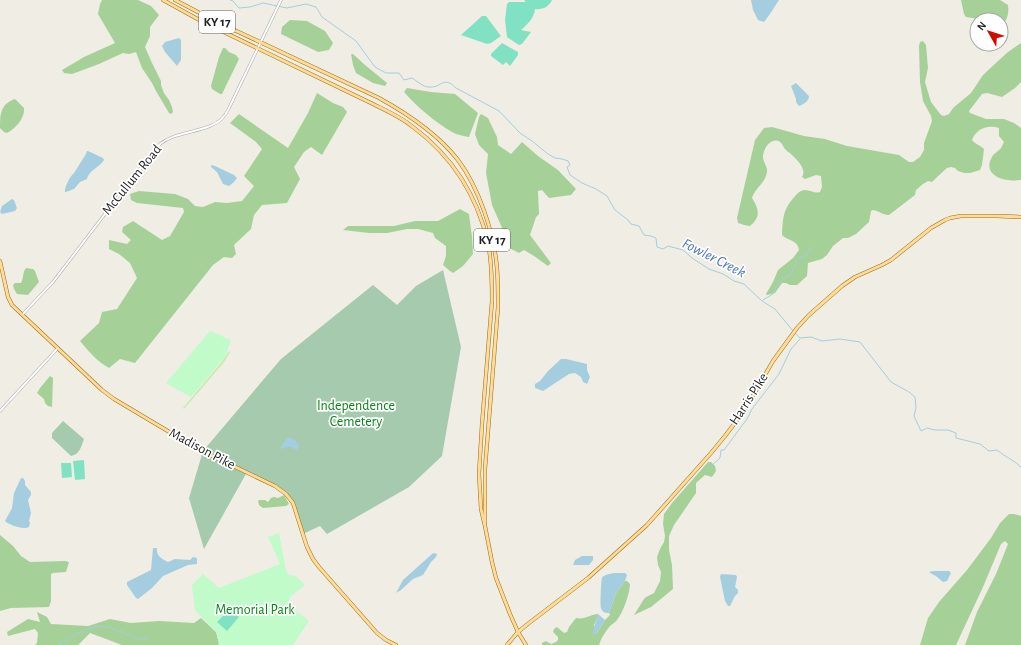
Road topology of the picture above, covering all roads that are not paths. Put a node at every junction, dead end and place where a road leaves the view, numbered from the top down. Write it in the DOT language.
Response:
graph roads {
  1 [pos="163,0"];
  2 [pos="175,0"];
  3 [pos="281,0"];
  4 [pos="261,43"];
  5 [pos="258,49"];
  6 [pos="1021,217"];
  7 [pos="0,261"];
  8 [pos="22,315"];
  9 [pos="58,348"];
  10 [pos="0,410"];
  11 [pos="485,526"];
  12 [pos="518,632"];
  13 [pos="396,645"];
  14 [pos="507,645"];
  15 [pos="526,645"];
  1 -- 5 [label="main road, KY 17"];
  2 -- 4 [label="main road, KY 17"];
  3 -- 4 [label="street, McCullum Road"];
  4 -- 5 [label="street, McCullum Road"];
  4 -- 11 [label="main road, KY 17"];
  5 -- 8 [label="street, McCullum Road"];
  5 -- 11 [label="main road, KY 17"];
  6 -- 12 [label="main road, Harris Pike"];
  7 -- 8 [label="main road, Madison Pike"];
  8 -- 9 [label="main road, Madison Pike"];
  9 -- 10 [label="street"];
  9 -- 13 [label="main road, Madison Pike"];
  11 -- 12 [label="main road, KY 17"];
  12 -- 14 [label="main road, Harris Pike"];
  12 -- 15 [label="main road, KY 17"];
}
